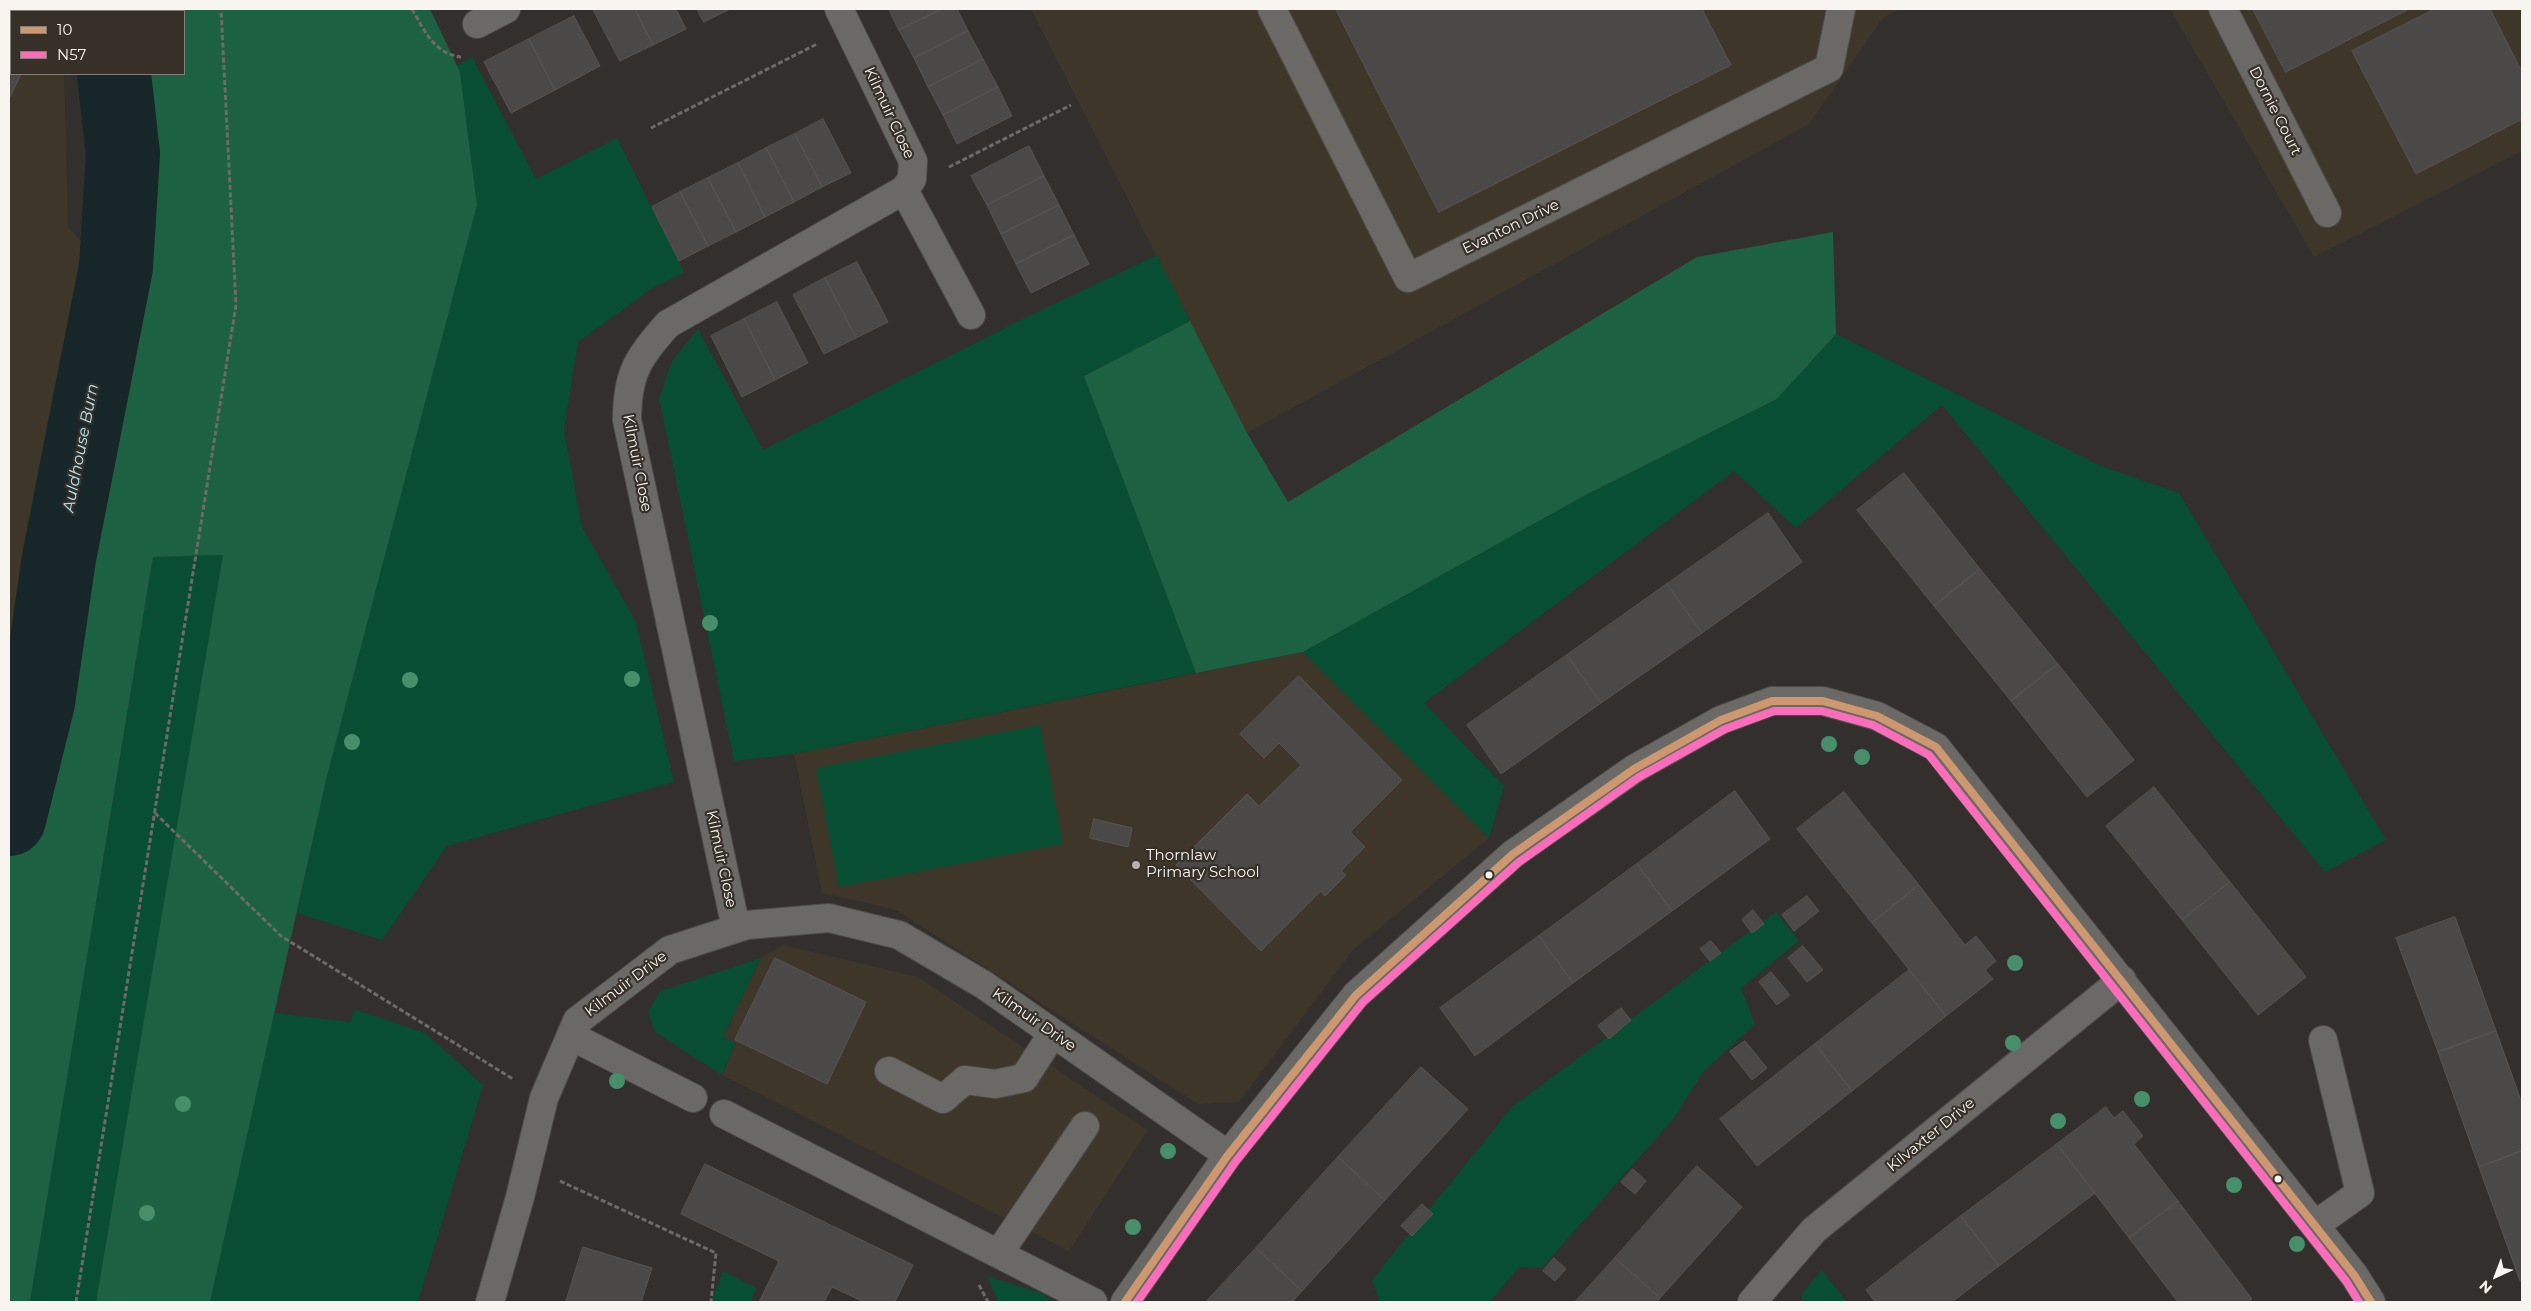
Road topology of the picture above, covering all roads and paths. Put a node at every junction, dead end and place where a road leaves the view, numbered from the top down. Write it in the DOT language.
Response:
graph roads {
  1 [pos="221,9"];
  2 [pos="506,9"];
  3 [pos="1272,9"];
  4 [pos="1841,9"];
  5 [pos="2223,9"];
  6 [pos="844,18"];
  7 [pos="477,24"];
  8 [pos="1071,105"];
  9 [pos="652,128"];
  10 [pos="909,182"];
  11 [pos="2327,213"];
  12 [pos="971,315"];
  13 [pos="154,813"];
  14 [pos="736,928"];
  15 [pos="2122,980"];
  16 [pos="1053,1033"];
  17 [pos="571,1036"];
  18 [pos="2323,1040"];
  19 [pos="889,1072"];
  20 [pos="544,1098"];
  21 [pos="693,1098"];
  22 [pos="724,1114"];
  23 [pos="1085,1126"];
  24 [pos="1228,1155"];
  25 [pos="527,1166"];
  26 [pos="2315,1225"];
  27 [pos="999,1253"];
  28 [pos="76,1302"];
  29 [pos="490,1302"];
  30 [pos="711,1302"];
  31 [pos="1093,1302"];
  32 [pos="1125,1302"];
  33 [pos="1752,1302"];
  34 [pos="2371,1302"];
  1 -- 13 [label="path"];
  2 -- 7 [label="street"];
  3 -- 4 [label="street, Evanton Drive"];
  5 -- 11 [label="street, Dornie Court"];
  6 -- 9 [label="path"];
  6 -- 10 [label="street, Kilmuir Close"];
  8 -- 10 [label="path"];
  10 -- 12 [label="street"];
  10 -- 14 [label="street, Kilmuir Close"];
  13 -- 20 [label="path"];
  13 -- 28 [label="path"];
  14 -- 16 [label="street, Kilmuir Drive"];
  14 -- 17 [label="street, Kilmuir Drive"];
  15 -- 24 [label="street"];
  15 -- 26 [label="street"];
  15 -- 33 [label="street, Kilvaxter Drive"];
  16 -- 19 [label="street"];
  16 -- 24 [label="street, Kilmuir Drive"];
  17 -- 20 [label="street, Kilmuir Drive"];
  17 -- 21 [label="street"];
  18 -- 26 [label="street"];
  20 -- 25 [label="street, Kilmuir Drive"];
  22 -- 27 [label="street"];
  23 -- 27 [label="street"];
  24 -- 32 [label="street"];
  25 -- 29 [label="street, Kilmuir Drive"];
  25 -- 30 [label="path"];
  26 -- 34 [label="street"];
  27 -- 31 [label="street"];
}
